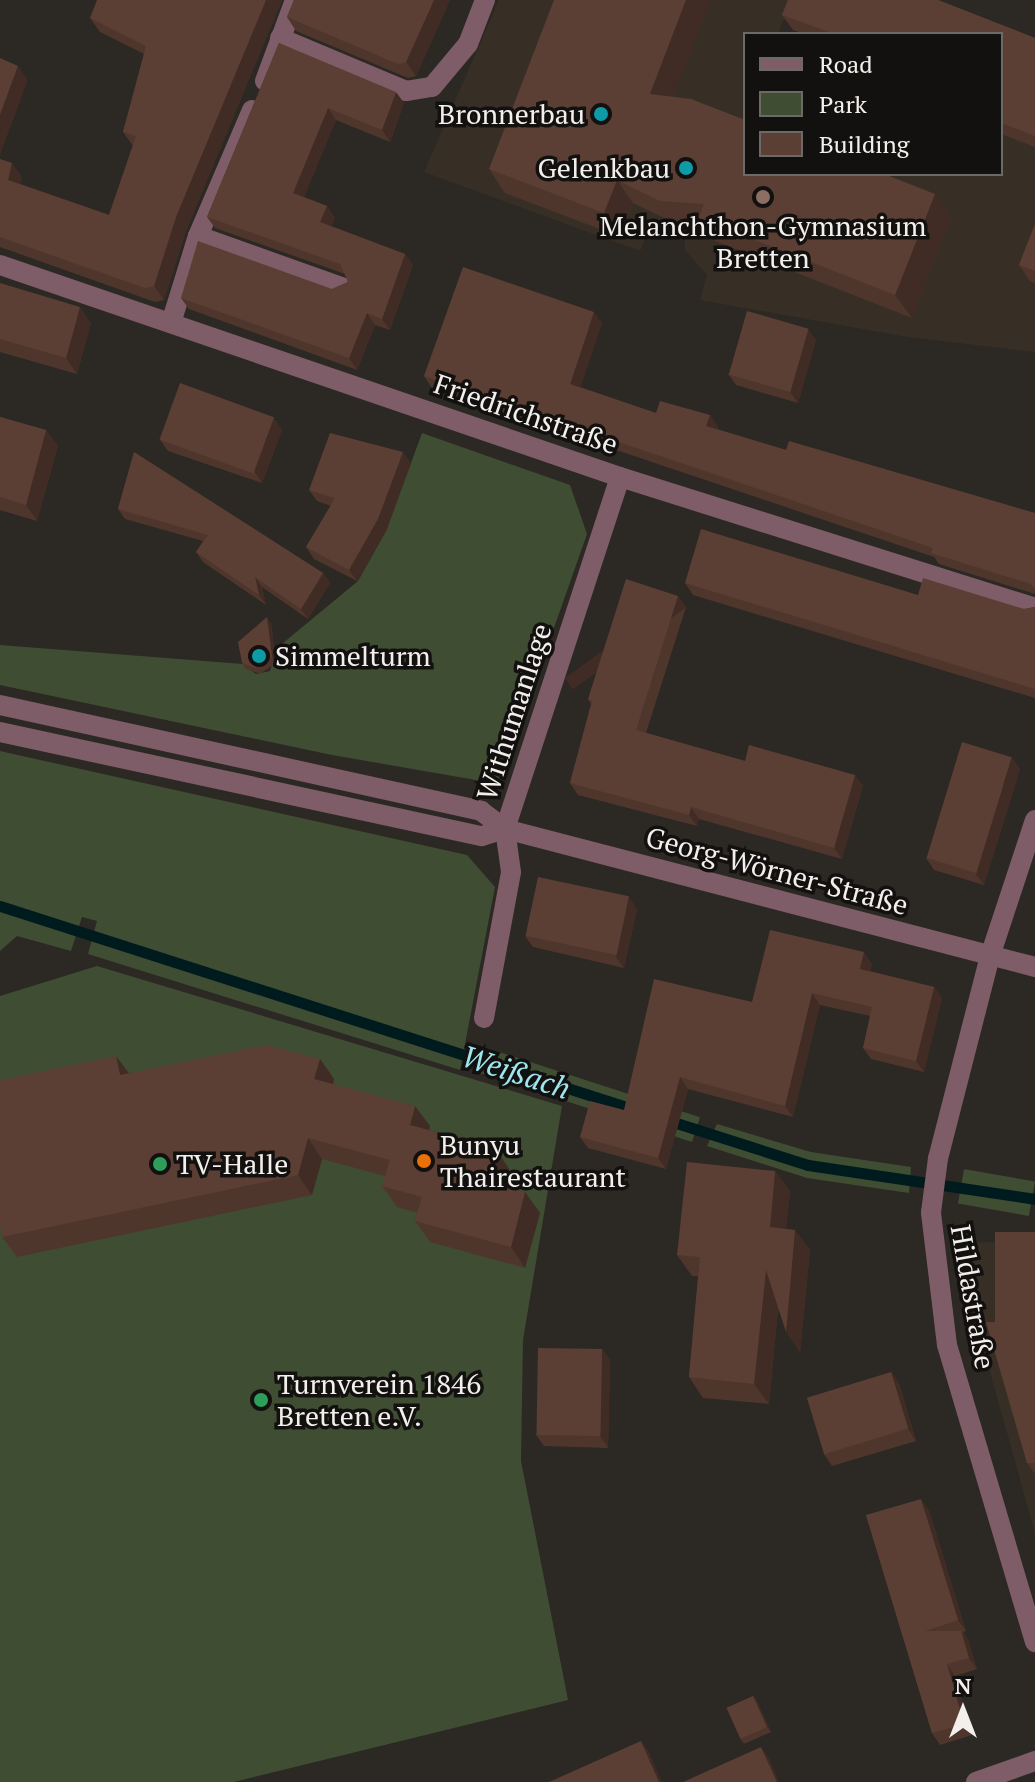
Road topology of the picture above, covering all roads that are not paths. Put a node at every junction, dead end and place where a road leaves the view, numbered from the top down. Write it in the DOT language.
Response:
graph roads {
  1 [pos="295,0"];
  2 [pos="485,0"];
  3 [pos="280,38"];
  4 [pos="198,236"];
  5 [pos="0,265"];
  6 [pos="344,288"];
  7 [pos="171,323"];
  8 [pos="620,477"];
  9 [pos="1035,608"];
  10 [pos="0,705"];
  11 [pos="0,732"];
  12 [pos="1035,820"];
  13 [pos="505,829"];
  14 [pos="990,956"];
  15 [pos="1035,967"];
  16 [pos="484,1018"];
  17 [pos="1035,1642"];
  18 [pos="1035,1761"];
  19 [pos="976,1782"];
  1 -- 3 [label="street"];
  2 -- 3 [label="street"];
  3 -- 4 [label="street"];
  4 -- 6 [label="street"];
  4 -- 7 [label="street"];
  5 -- 7 [label="street, Friedrichstraße"];
  7 -- 8 [label="street, Friedrichstraße"];
  8 -- 9 [label="street, Friedrichstraße"];
  8 -- 13 [label="street, Withumanlage"];
  10 -- 13 [label="street, Georg-Wörner-Straße"];
  11 -- 13 [label="street, Georg-Wörner-Straße"];
  12 -- 14 [label="street, Hildastraße"];
  13 -- 14 [label="street, Georg-Wörner-Straße"];
  13 -- 16 [label="street, Withumanlage"];
  14 -- 15 [label="street, Georg-Wörner-Straße"];
  14 -- 17 [label="street, Hildastraße"];
  18 -- 19 [label="street"];
}
